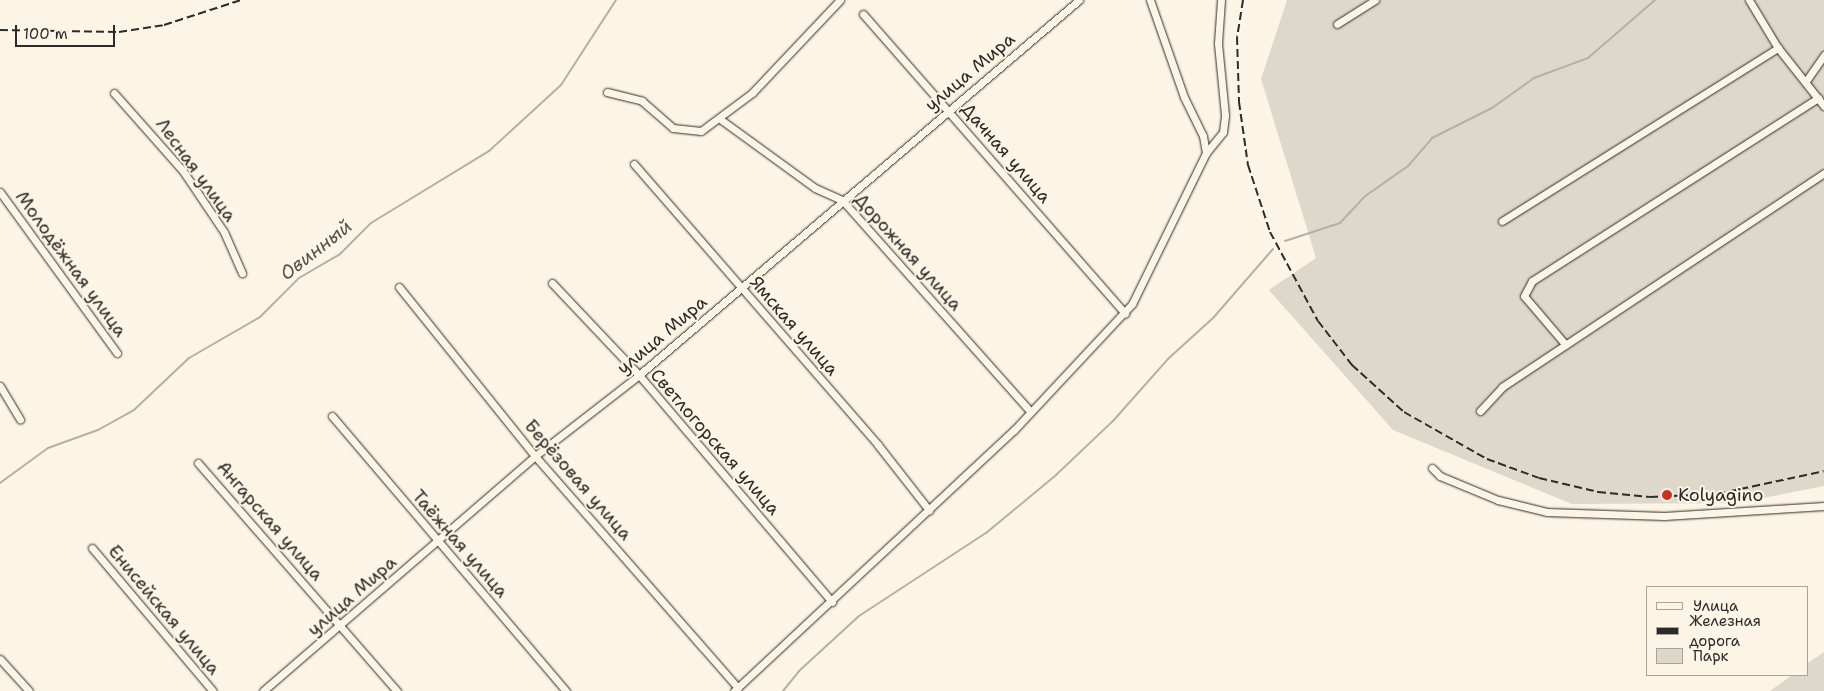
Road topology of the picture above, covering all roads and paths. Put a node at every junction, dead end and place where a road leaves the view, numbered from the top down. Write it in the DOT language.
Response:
graph roads {
  1 [pos="840,0"];
  2 [pos="1078,0"];
  3 [pos="1150,0"];
  4 [pos="1221,0"];
  5 [pos="1375,0"];
  6 [pos="1749,0"];
  7 [pos="862,14"];
  8 [pos="1337,24"];
  9 [pos="1778,48"];
  10 [pos="1824,55"];
  11 [pos="1806,81"];
  12 [pos="607,92"];
  13 [pos="114,93"];
  14 [pos="1818,98"];
  15 [pos="1824,106"];
  16 [pos="948,110"];
  17 [pos="720,119"];
  18 [pos="1206,153"];
  19 [pos="634,164"];
  20 [pos="1824,173"];
  21 [pos="0,192"];
  22 [pos="842,200"];
  23 [pos="1502,221"];
  24 [pos="242,273"];
  25 [pos="552,283"];
  26 [pos="400,287"];
  27 [pos="740,288"];
  28 [pos="1125,313"];
  29 [pos="1565,344"];
  30 [pos="116,353"];
  31 [pos="638,375"];
  32 [pos="0,386"];
  33 [pos="1030,411"];
  34 [pos="1480,411"];
  35 [pos="332,416"];
  36 [pos="20,419"];
  37 [pos="535,456"];
  38 [pos="198,463"];
  39 [pos="1432,468"];
  40 [pos="1824,506"];
  41 [pos="929,510"];
  42 [pos="438,541"];
  43 [pos="92,548"];
  44 [pos="832,602"];
  45 [pos="342,626"];
  46 [pos="0,659"];
  47 [pos="736,690"];
  48 [pos="29,691"];
  49 [pos="213,691"];
  50 [pos="263,691"];
  51 [pos="397,691"];
  52 [pos="566,691"];
  1 -- 17 [label="street"];
  2 -- 16 [label="street, улица Мира"];
  3 -- 18 [label="street"];
  4 -- 18 [label="street"];
  5 -- 8 [label="street"];
  6 -- 9 [label="street"];
  7 -- 16 [label="street, Дачная улица"];
  9 -- 11 [label="street"];
  9 -- 23 [label="street"];
  10 -- 11 [label="street"];
  11 -- 14 [label="street"];
  12 -- 17 [label="street"];
  13 -- 24 [label="street, Лесная улица"];
  14 -- 15 [label="street"];
  14 -- 29 [label="street"];
  16 -- 22 [label="street, улица Мира"];
  16 -- 28 [label="street, Дачная улица"];
  17 -- 22 [label="street, Дорожная улица"];
  18 -- 28 [label="street"];
  19 -- 27 [label="street, Ямская улица"];
  20 -- 29 [label="street"];
  21 -- 30 [label="street, Молодёжная улица"];
  22 -- 27 [label="street, улица Мира"];
  22 -- 33 [label="street, Дорожная улица"];
  25 -- 31 [label="street, Светлогорская улица"];
  26 -- 37 [label="street, Берёзовая улица"];
  27 -- 31 [label="street, улица Мира"];
  27 -- 41 [label="street, Ямская улица"];
  28 -- 33 [label="street"];
  29 -- 34 [label="street"];
  31 -- 37 [label="street, улица Мира"];
  31 -- 44 [label="street, Светлогорская улица"];
  32 -- 36 [label="street"];
  33 -- 41 [label="street"];
  35 -- 42 [label="street, Таёжная улица"];
  37 -- 42 [label="street, улица Мира"];
  37 -- 47 [label="street, Берёзовая улица"];
  38 -- 45 [label="street, Ангарская улица"];
  39 -- 40 [label="street"];
  41 -- 44 [label="street"];
  42 -- 45 [label="street, улица Мира"];
  42 -- 52 [label="street, Таёжная улица"];
  43 -- 49 [label="street, Енисейская улица"];
  44 -- 47 [label="street"];
  45 -- 50 [label="street, улица Мира"];
  45 -- 51 [label="street, Ангарская улица"];
  46 -- 48 [label="street"];
}
